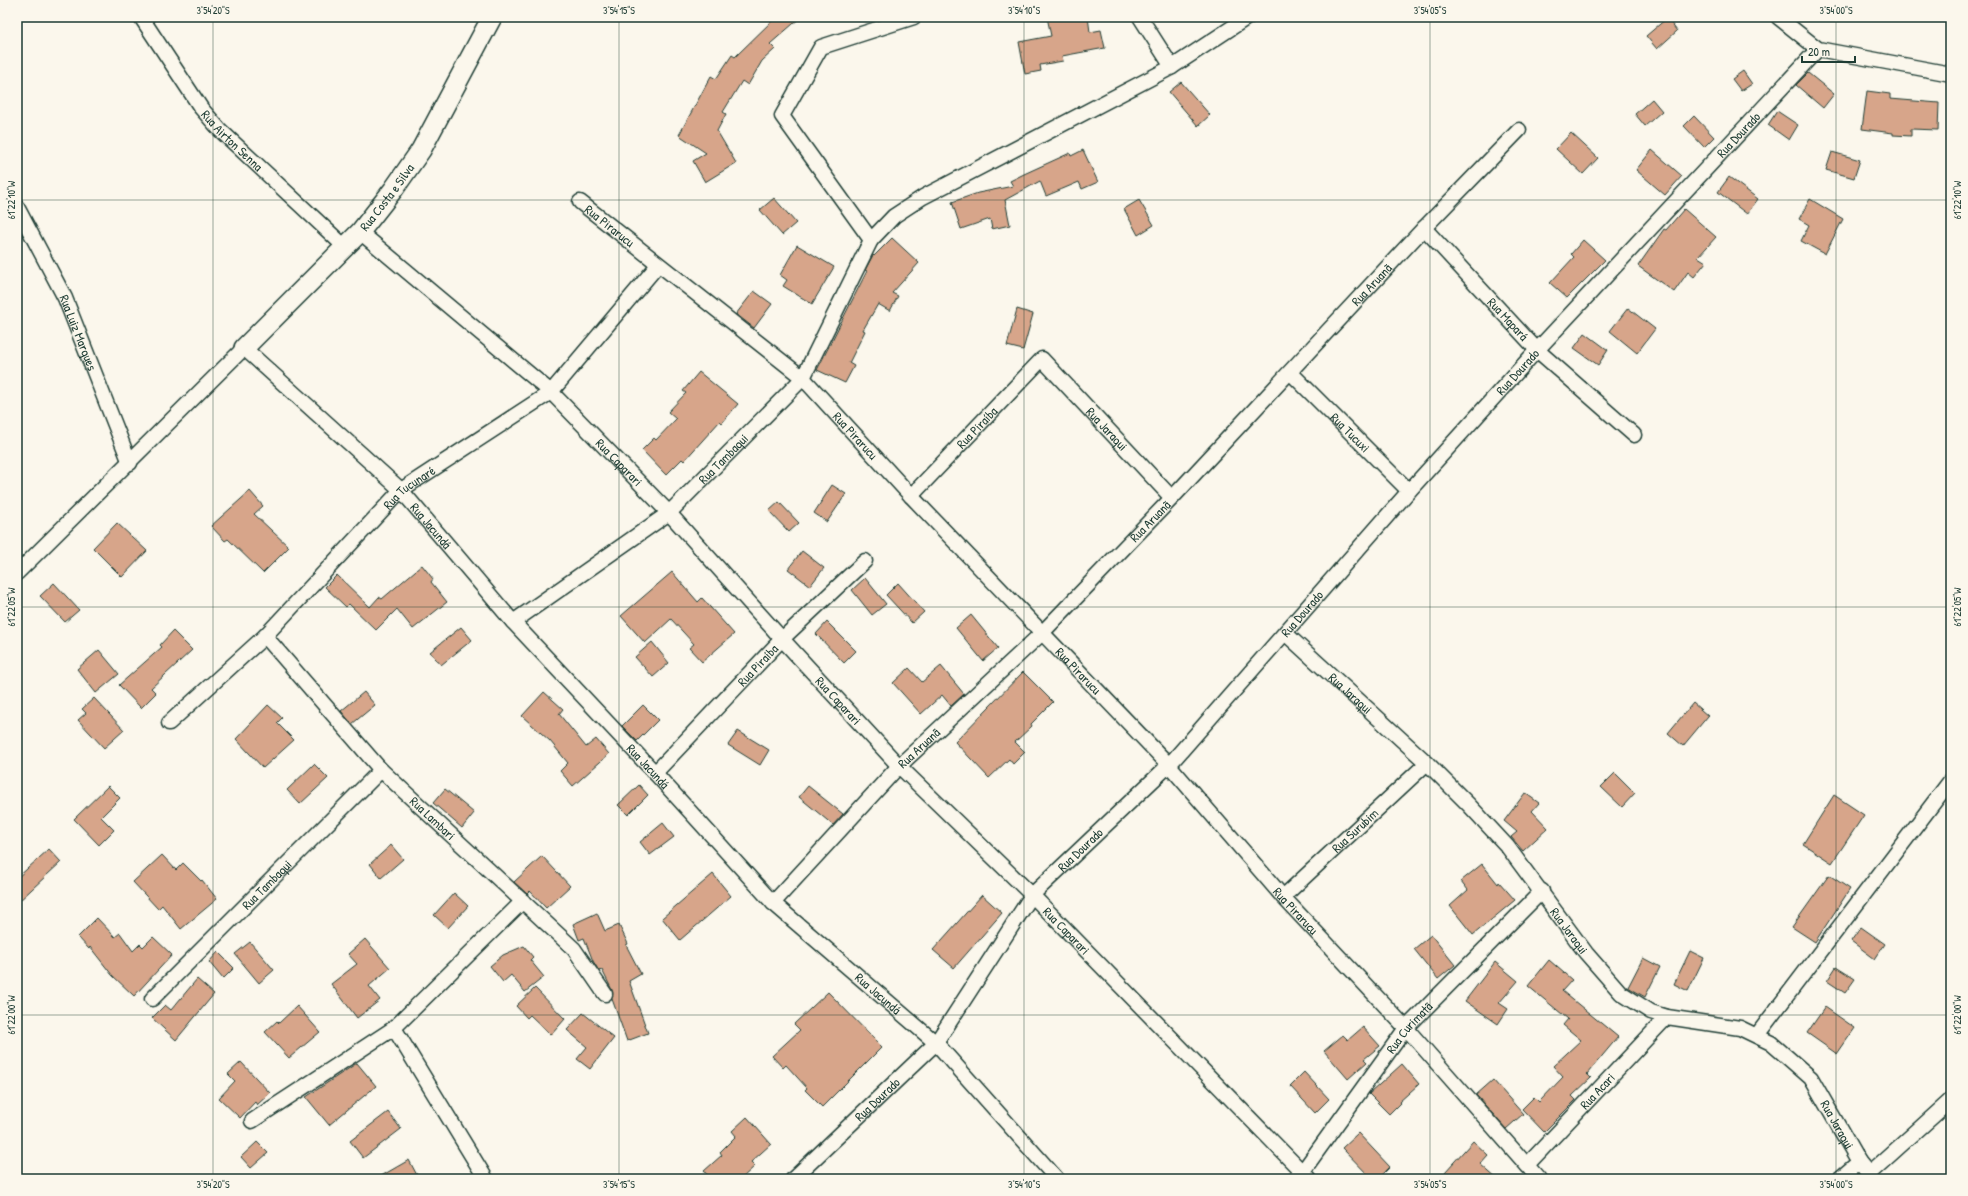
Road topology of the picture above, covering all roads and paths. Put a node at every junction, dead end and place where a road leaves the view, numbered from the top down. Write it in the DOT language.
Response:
graph roads {
  1 [pos="142,17"];
  2 [pos="492,17"];
  3 [pos="914,17"];
  4 [pos="1140,17"];
  5 [pos="1248,17"];
  6 [pos="1778,17"];
  7 [pos="1818,49"];
  8 [pos="1172,67"];
  9 [pos="1951,74"];
  10 [pos="1519,130"];
  11 [pos="580,202"];
  12 [pos="17,207"];
  13 [pos="1424,228"];
  14 [pos="360,232"];
  15 [pos="871,240"];
  16 [pos="344,246"];
  17 [pos="658,265"];
  18 [pos="244,348"];
  19 [pos="1537,350"];
  20 [pos="1042,359"];
  21 [pos="1291,373"];
  22 [pos="804,378"];
  23 [pos="550,392"];
  24 [pos="1634,435"];
  25 [pos="130,463"];
  26 [pos="401,490"];
  27 [pos="1410,491"];
  28 [pos="911,496"];
  29 [pos="1172,498"];
  30 [pos="669,513"];
  31 [pos="865,561"];
  32 [pos="17,573"];
  33 [pos="513,622"];
  34 [pos="1042,633"];
  35 [pos="1285,633"];
  36 [pos="265,636"];
  37 [pos="782,639"];
  38 [pos="168,723"];
  39 [pos="1427,763"];
  40 [pos="1169,765"];
  41 [pos="899,766"];
  42 [pos="381,770"];
  43 [pos="654,773"];
  44 [pos="1951,780"];
  45 [pos="1542,891"];
  46 [pos="1032,895"];
  47 [pos="1283,897"];
  48 [pos="523,901"];
  49 [pos="773,903"];
  50 [pos="605,994"];
  51 [pos="152,999"];
  52 [pos="1667,1017"];
  53 [pos="394,1028"];
  54 [pos="1406,1028"];
  55 [pos="1757,1035"];
  56 [pos="936,1043"];
  57 [pos="1951,1100"];
  58 [pos="252,1121"];
  59 [pos="1859,1162"];
  60 [pos="1528,1165"];
  61 [pos="1303,1176"];
  62 [pos="1870,1176"];
  63 [pos="799,1177"];
  64 [pos="486,1179"];
  65 [pos="1057,1179"];
  66 [pos="1539,1179"];
  67 [pos="1839,1179"];
  1 -- 16 [label="street, Rua Airton Senna"];
  2 -- 14 [label="street, Rua Costa e Silva"];
  3 -- 15 [label="street"];
  4 -- 8 [label="street"];
  5 -- 8 [label="street, Rua Tambaqui"];
  6 -- 7 [label="street"];
  7 -- 9 [label="street"];
  7 -- 19 [label="street, Rua Dourado"];
  8 -- 15 [label="street, Rua Tambaqui"];
  10 -- 13 [label="street, Rua Aruanã"];
  11 -- 17 [label="street, Rua Pirarucu"];
  12 -- 25 [label="street, Rua Luiz Marques"];
  13 -- 19 [label="street, Rua Mapará"];
  13 -- 21 [label="street, Rua Aruanã"];
  14 -- 16 [label="street, Rua Costa e Silva"];
  14 -- 23 [label="street, Rua Caparari"];
  15 -- 22 [label="street, Rua Tambaqui"];
  16 -- 18 [label="street, Rua Costa e Silva"];
  17 -- 22 [label="street, Rua Pirarucu"];
  17 -- 23 [label="street, Rua Tucunaré"];
  18 -- 25 [label="street"];
  18 -- 26 [label="street, Rua Jacundá"];
  19 -- 24 [label="street, Rua Mapará"];
  19 -- 27 [label="street, Rua Dourado"];
  20 -- 28 [label="street, Rua Piraíba"];
  20 -- 29 [label="street, Rua Jaraqui"];
  21 -- 27 [label="street, Rua Tucuxi"];
  21 -- 29 [label="street, Rua Aruanã"];
  22 -- 28 [label="street, Rua Pirarucu"];
  22 -- 30 [label="street, Rua Tambaqui"];
  23 -- 26 [label="street, Rua Tucunaré"];
  23 -- 30 [label="street, Rua Caparari"];
  25 -- 32 [label="street"];
  26 -- 33 [label="street, Rua Jacundá"];
  26 -- 36 [label="street, Rua Tucunaré"];
  27 -- 35 [label="street, Rua Dourado"];
  28 -- 34 [label="street, Rua Pirarucu"];
  29 -- 34 [label="street, Rua Aruanã"];
  30 -- 33 [label="street, Rua Tambaqui"];
  30 -- 37 [label="street, Rua Caparari"];
  31 -- 37 [label="street, Rua Piraíba"];
  33 -- 43 [label="street, Rua Jacundá"];
  34 -- 40 [label="street, Rua Pirarucu"];
  34 -- 41 [label="street, Rua Aruanã"];
  35 -- 39 [label="street, Rua Jaraqui"];
  35 -- 40 [label="street, Rua Dourado"];
  36 -- 38 [label="street, Rua Tucunaré"];
  36 -- 42 [label="street, Rua Lambari"];
  37 -- 41 [label="street, Rua Caparari"];
  37 -- 43 [label="street, Rua Piraíba"];
  39 -- 45 [label="street, Rua Jaraqui"];
  39 -- 47 [label="street, Rua Surubim"];
  40 -- 46 [label="street, Rua Dourado"];
  40 -- 47 [label="street, Rua Pirarucu"];
  41 -- 46 [label="street, Rua Caparari"];
  41 -- 49 [label="street, Rua Aruanã"];
  42 -- 48 [label="street, Rua Lambari"];
  42 -- 51 [label="street, Rua Tambaqui"];
  43 -- 49 [label="street, Rua Jacundá"];
  44 -- 55 [label="street"];
  45 -- 52 [label="street, Rua Jaraqui"];
  45 -- 54 [label="street, Rua Curimatã"];
  46 -- 56 [label="street, Rua Dourado"];
  46 -- 61 [label="street, Rua Caparari"];
  47 -- 54 [label="street, Rua Pirarucu"];
  48 -- 50 [label="street, Rua Lambari"];
  48 -- 53 [label="street"];
  49 -- 56 [label="street, Rua Jacundá"];
  52 -- 55 [label="street, Rua Jaraqui"];
  52 -- 60 [label="street, Rua Acari"];
  53 -- 58 [label="street"];
  53 -- 64 [label="street"];
  54 -- 60 [label="street, Rua Pirarucu"];
  54 -- 61 [label="street, Rua Curimatã"];
  55 -- 59 [label="street, Rua Jaraqui"];
  56 -- 63 [label="street, Rua Dourado"];
  56 -- 65 [label="street, Rua Jacundá"];
  57 -- 62 [label="street"];
  59 -- 62 [label="street, Rua Jaraqui"];
  59 -- 67 [label="street"];
  60 -- 66 [label="street, Rua Pirarucu"];
}
